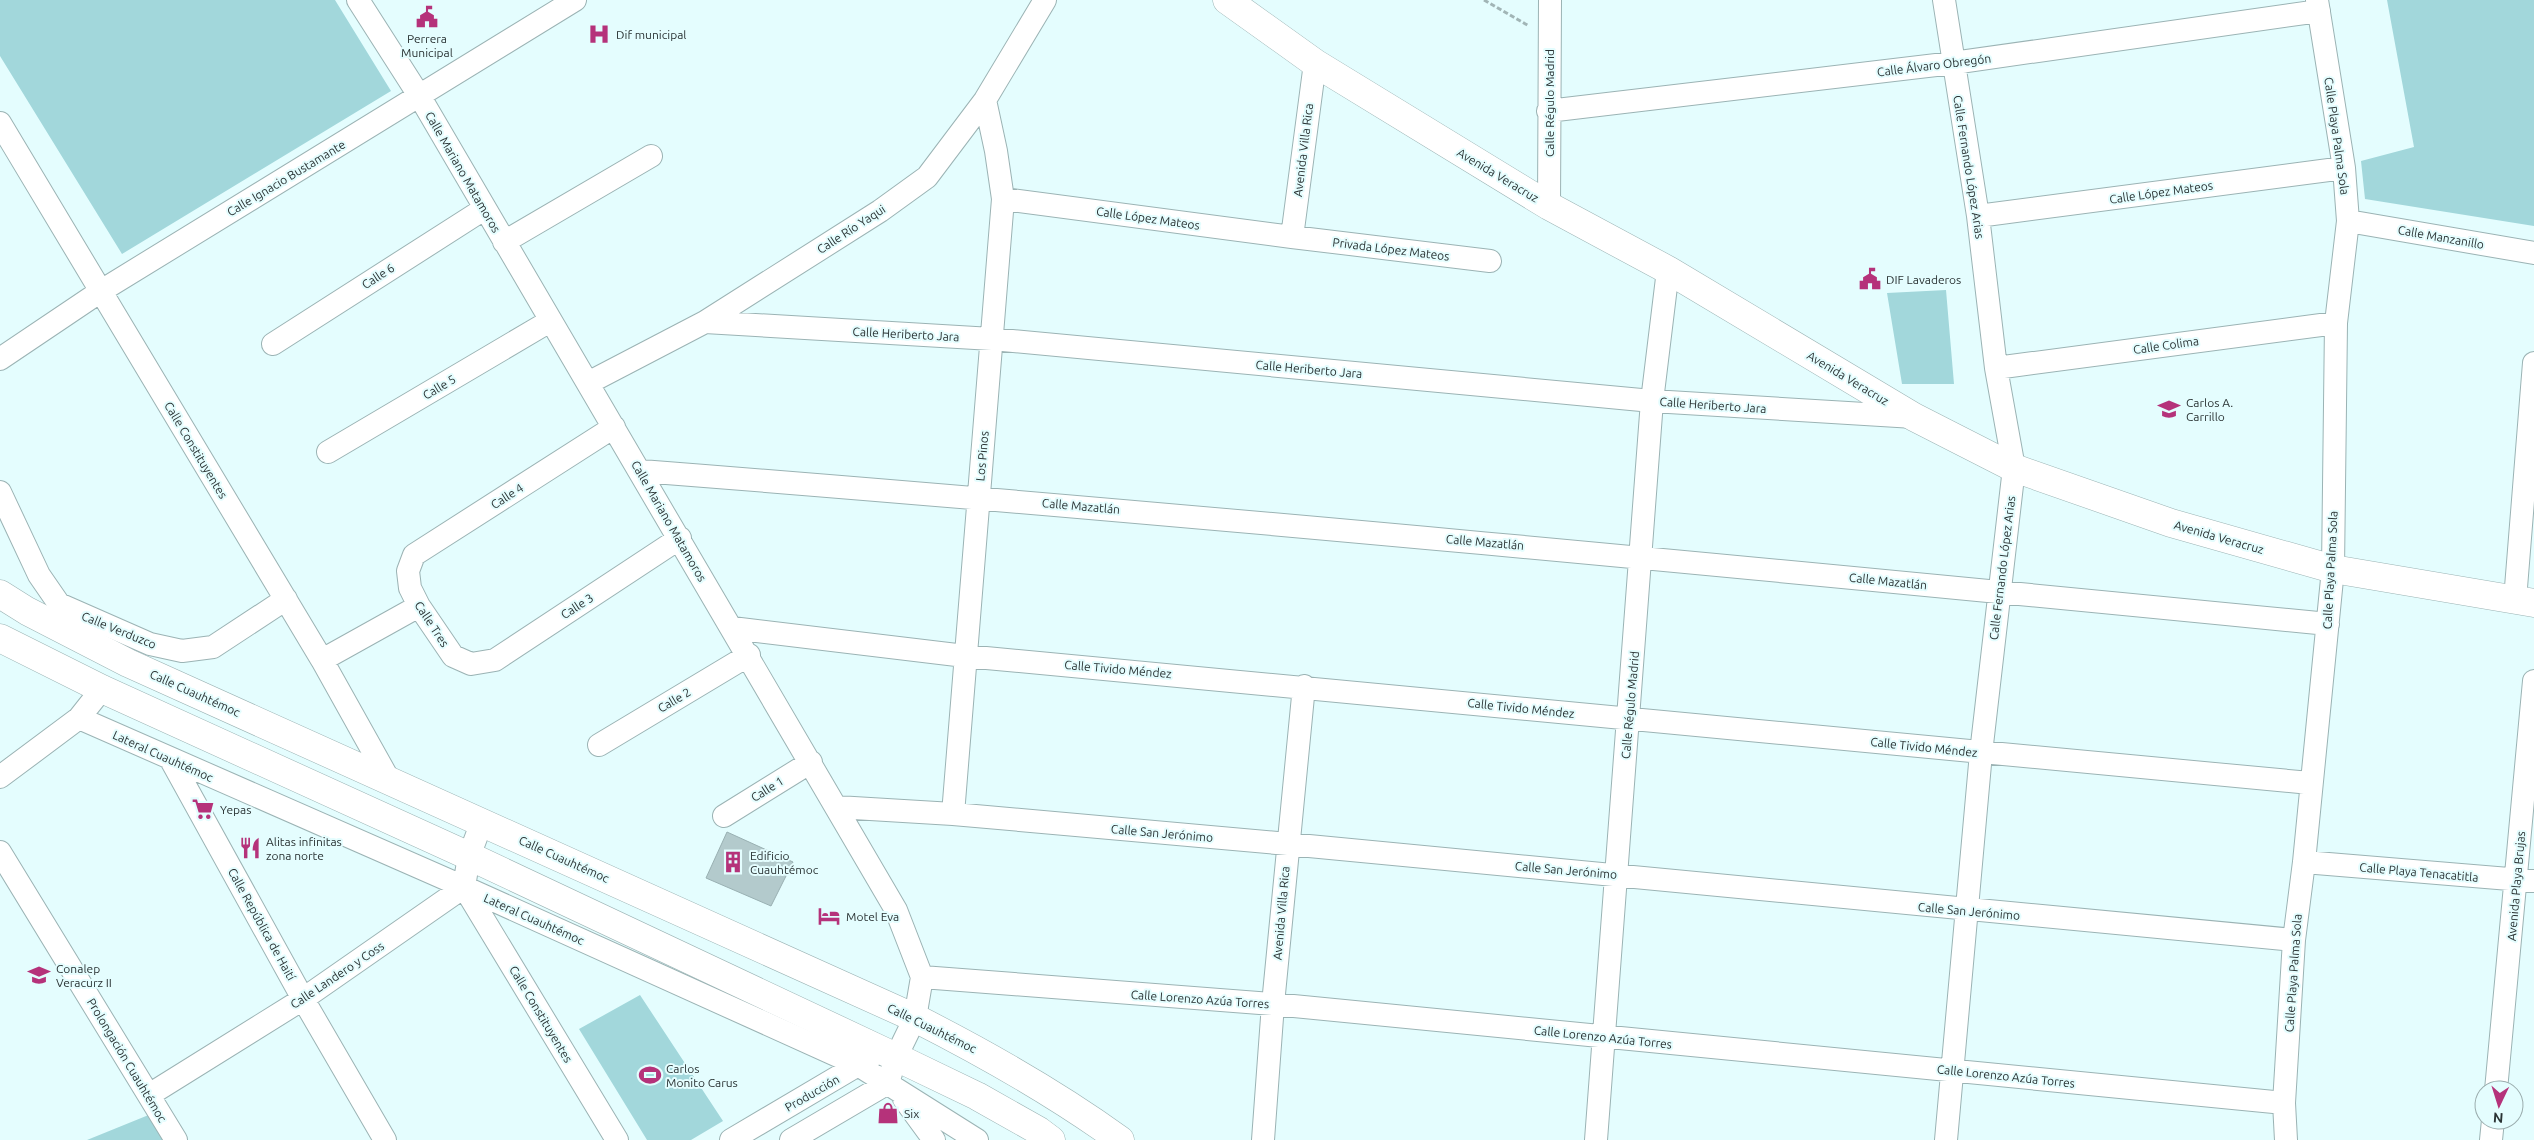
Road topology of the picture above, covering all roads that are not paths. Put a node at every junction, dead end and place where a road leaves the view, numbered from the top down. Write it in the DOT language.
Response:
graph roads {
  1 [pos="358,0"];
  2 [pos="575,0"];
  3 [pos="1045,0"];
  4 [pos="1227,0"];
  5 [pos="1550,0"];
  6 [pos="1944,0"];
  7 [pos="2318,5"];
  8 [pos="1315,63"];
  9 [pos="1953,63"];
  10 [pos="420,97"];
  11 [pos="985,100"];
  12 [pos="1548,111"];
  13 [pos="0,123"];
  14 [pos="651,156"];
  15 [pos="2344,168"];
  16 [pos="1003,199"];
  17 [pos="1549,206"];
  18 [pos="484,209"];
  19 [pos="1978,216"];
  20 [pos="2348,221"];
  21 [pos="1292,237"];
  22 [pos="504,242"];
  23 [pos="2534,253"];
  24 [pos="1490,261"];
  25 [pos="1668,270"];
  26 [pos="101,291"];
  27 [pos="550,321"];
  28 [pos="705,322"];
  29 [pos="2336,323"];
  30 [pos="992,339"];
  31 [pos="273,344"];
  32 [pos="0,359"];
  33 [pos="2534,363"];
  34 [pos="1996,368"];
  35 [pos="588,383"];
  36 [pos="1652,401"];
  37 [pos="1914,418"];
  38 [pos="614,427"];
  39 [pos="328,452"];
  40 [pos="2014,468"];
  41 [pos="641,471"];
  42 [pos="0,492"];
  43 [pos="978,497"];
  44 [pos="680,538"];
  45 [pos="1642,557"];
  46 [pos="2332,569"];
  47 [pos="408,571"];
  48 [pos="1999,592"];
  49 [pos="0,594"];
  50 [pos="286,599"];
  51 [pos="2524,601"];
  52 [pos="419,606"];
  53 [pos="2328,624"];
  54 [pos="732,628"];
  55 [pos="0,638"];
  56 [pos="748,655"];
  57 [pos="965,656"];
  58 [pos="322,660"];
  59 [pos="471,664"];
  60 [pos="2534,681"];
  61 [pos="1304,686"];
  62 [pos="102,690"];
  63 [pos="80,718"];
  64 [pos="1629,718"];
  65 [pos="599,745"];
  66 [pos="1981,753"];
  67 [pos="171,760"];
  68 [pos="811,762"];
  69 [pos="0,777"];
  70 [pos="389,780"];
  71 [pos="2310,783"];
  72 [pos="837,807"];
  73 [pos="953,814"];
  74 [pos="724,816"];
  75 [pos="482,822"];
  76 [pos="1288,844"];
  77 [pos="0,852"];
  78 [pos="469,856"];
  79 [pos="2304,862"];
  80 [pos="1615,875"];
  81 [pos="2525,880"];
  82 [pos="464,887"];
  83 [pos="1966,911"];
  84 [pos="2294,940"];
  85 [pos="922,977"];
  86 [pos="303,999"];
  87 [pos="1273,1004"];
  88 [pos="915,1018"];
  89 [pos="1603,1037"];
  90 [pos="896,1056"];
  91 [pos="858,1066"];
  92 [pos="1952,1071"];
  93 [pos="2497,1080"];
  94 [pos="891,1085"];
  95 [pos="149,1095"];
  96 [pos="2284,1103"];
  97 [pos="176,1140"];
  98 [pos="385,1140"];
  99 [pos="617,1140"];
  100 [pos="731,1140"];
  101 [pos="791,1140"];
  102 [pos="934,1140"];
  103 [pos="977,1140"];
  104 [pos="1051,1140"];
  105 [pos="1120,1140"];
  106 [pos="1263,1140"];
  107 [pos="1596,1140"];
  108 [pos="1946,1140"];
  109 [pos="2286,1140"];
  1 -- 10 [label="street, Calle Mariano Matamoros"];
  2 -- 10 [label="street, Calle Ignacio Bustamante"];
  3 -- 11 [label="street, Calle Río Yaqui"];
  4 -- 8 [label="main road, Avenida Veracruz"];
  5 -- 12 [label="street, Calle Régulo Madrid"];
  6 -- 9 [label="street, Calle Fernando López Arias"];
  7 -- 9 [label="street, Calle Álvaro Obregón"];
  7 -- 15 [label="street, Calle Playa Palma Sola"];
  8 -- 17 [label="main road, Avenida Veracruz"];
  8 -- 21 [label="street, Avenida Villa Rica"];
  9 -- 12 [label="street, Calle Álvaro Obregón"];
  9 -- 19 [label="street, Calle Fernando López Arias"];
  10 -- 18 [label="street, Calle Mariano Matamoros"];
  10 -- 26 [label="street, Calle Ignacio Bustamante"];
  11 -- 16 [label="street, Los Pinos"];
  11 -- 28 [label="street, Calle Río Yaqui"];
  12 -- 17 [label="street, Calle Régulo Madrid"];
  13 -- 26 [label="street, Calle Constituyentes"];
  14 -- 22 [label="street"];
  15 -- 19 [label="street, Calle López Mateos"];
  15 -- 20 [label="street, Calle Playa Palma Sola"];
  16 -- 21 [label="street, Calle López Mateos"];
  16 -- 30 [label="street, Los Pinos"];
  17 -- 25 [label="main road, Avenida Veracruz"];
  18 -- 22 [label="street, Calle Mariano Matamoros"];
  18 -- 31 [label="street, Calle 6"];
  19 -- 34 [label="street, Calle Fernando López Arias"];
  20 -- 23 [label="street, Calle Manzanillo"];
  20 -- 29 [label="street, Calle Playa Palma Sola"];
  21 -- 24 [label="street, Privada López Mateos"];
  22 -- 27 [label="street, Calle Mariano Matamoros"];
  25 -- 36 [label="street, Calle Régulo Madrid"];
  25 -- 37 [label="main road, Avenida Veracruz"];
  26 -- 32 [label="street, Calle Ignacio Bustamante"];
  26 -- 50 [label="street, Calle Constituyentes"];
  27 -- 35 [label="street, Calle Mariano Matamoros"];
  27 -- 39 [label="street, Calle 5"];
  28 -- 30 [label="street, Calle Heriberto Jara"];
  28 -- 35 [label="street, Calle Río Yaqui"];
  29 -- 34 [label="street, Calle Colima"];
  29 -- 46 [label="street, Calle Playa Palma Sola"];
  30 -- 36 [label="street, Calle Heriberto Jara"];
  30 -- 43 [label="street, Los Pinos"];
  33 -- 51 [label="street"];
  34 -- 40 [label="street, Calle Fernando López Arias"];
  35 -- 38 [label="street, Calle Mariano Matamoros"];
  36 -- 37 [label="street, Calle Heriberto Jara"];
  36 -- 45 [label="street, Calle Régulo Madrid"];
  37 -- 40 [label="main road, Avenida Veracruz"];
  38 -- 41 [label="street, Calle Mariano Matamoros"];
  38 -- 47 [label="street, Calle 4"];
  40 -- 46 [label="main road, Avenida Veracruz"];
  40 -- 48 [label="street, Calle Fernando López Arias"];
  41 -- 43 [label="street, Calle Mazatlán"];
  41 -- 44 [label="street, Calle Mariano Matamoros"];
  42 -- 50 [label="street, Calle Verduzco"];
  43 -- 45 [label="street, Calle Mazatlán"];
  43 -- 57 [label="street, Los Pinos"];
  44 -- 54 [label="street, Calle Mariano Matamoros"];
  44 -- 59 [label="street, Calle 3"];
  45 -- 48 [label="street, Calle Mazatlán"];
  45 -- 64 [label="street, Calle Régulo Madrid"];
  46 -- 51 [label="main road, Avenida Veracruz"];
  46 -- 53 [label="street, Calle Playa Palma Sola"];
  47 -- 52 [label="street, Calle Tres"];
  48 -- 53 [label="street, Calle Mazatlán"];
  48 -- 66 [label="street, Calle Fernando López Arias"];
  49 -- 70 [label="main road, Calle Cuauhtémoc"];
  50 -- 58 [label="street, Calle Constituyentes"];
  52 -- 58 [label="street"];
  52 -- 59 [label="street, Calle Tres"];
  53 -- 71 [label="street, Calle Playa Palma Sola"];
  54 -- 56 [label="street, Calle Mariano Matamoros"];
  54 -- 57 [label="street, Calle Tivido Méndez"];
  55 -- 62 [label="main road"];
  56 -- 65 [label="street, Calle 2"];
  56 -- 68 [label="street, Calle Mariano Matamoros"];
  57 -- 61 [label="street, Calle Tivido Méndez"];
  57 -- 73 [label="street, Los Pinos"];
  58 -- 70 [label="street, Calle Constituyentes"];
  60 -- 81 [label="street, Avenida Playa Brujas"];
  61 -- 64 [label="street, Calle Tivido Méndez"];
  61 -- 76 [label="street, Avenida Villa Rica"];
  62 -- 63 [label="street"];
  62 -- 78 [label="main road"];
  63 -- 67 [label="street, Lateral Cuauhtémoc"];
  63 -- 69 [label="street"];
  64 -- 66 [label="street, Calle Tivido Méndez"];
  64 -- 80 [label="street, Calle Régulo Madrid"];
  66 -- 71 [label="street, Calle Tivido Méndez"];
  66 -- 83 [label="street, Calle Fernando López Arias"];
  67 -- 82 [label="street, Lateral Cuauhtémoc"];
  67 -- 86 [label="street, Calle República de Haití"];
  68 -- 72 [label="street, Calle Mariano Matamoros"];
  68 -- 74 [label="street, Calle 1"];
  70 -- 75 [label="main road, Calle Cuauhtémoc"];
  71 -- 79 [label="street, Calle Playa Palma Sola"];
  72 -- 73 [label="street, Calle San Jerónimo"];
  72 -- 85 [label="street, Calle Mariano Matamoros"];
  73 -- 76 [label="street, Calle San Jerónimo"];
  75 -- 78 [label="street"];
  75 -- 88 [label="main road, Calle Cuauhtémoc"];
  76 -- 80 [label="street, Calle San Jerónimo"];
  76 -- 87 [label="street, Avenida Villa Rica"];
  77 -- 95 [label="street, Prolongación Cuauhtémoc"];
  78 -- 82 [label="street"];
  78 -- 90 [label="main road"];
  79 -- 81 [label="street, Calle Playa Tenacatitla"];
  79 -- 84 [label="street, Calle Playa Palma Sola"];
  80 -- 83 [label="street, Calle San Jerónimo"];
  80 -- 89 [label="street, Calle Régulo Madrid"];
  81 -- 93 [label="street, Avenida Playa Brujas"];
  82 -- 86 [label="street, Calle Landero y Coss"];
  82 -- 91 [label="street, Lateral Cuauhtémoc"];
  82 -- 99 [label="street, Calle Constituyentes"];
  83 -- 84 [label="street, Calle San Jerónimo"];
  83 -- 92 [label="street, Calle Fernando López Arias"];
  84 -- 96 [label="street, Calle Playa Palma Sola"];
  85 -- 87 [label="street, Calle Lorenzo Azúa Torres"];
  85 -- 88 [label="street"];
  86 -- 95 [label="street, Calle Landero y Coss"];
  86 -- 98 [label="street, Calle República de Haití"];
  87 -- 89 [label="street, Calle Lorenzo Azúa Torres"];
  87 -- 106 [label="street, Avenida Villa Rica"];
  88 -- 90 [label="street"];
  88 -- 105 [label="main road, Calle Cuauhtémoc"];
  89 -- 92 [label="street, Calle Lorenzo Azúa Torres"];
  89 -- 107 [label="street, Calle Régulo Madrid"];
  90 -- 91 [label="street, Producción"];
  90 -- 94 [label="street"];
  90 -- 104 [label="main road"];
  91 -- 94 [label="street, Lateral Cuauhtémoc"];
  91 -- 100 [label="street, Producción"];
  92 -- 96 [label="street, Calle Lorenzo Azúa Torres"];
  92 -- 108 [label="street, Calle Fernando López Arias"];
  94 -- 101 [label="street"];
  94 -- 102 [label="street"];
  94 -- 103 [label="street, Lateral Cuauhtémoc"];
  95 -- 97 [label="street, Prolongación Cuauhtémoc"];
  96 -- 109 [label="street, Calle Playa Palma Sola"];
}
